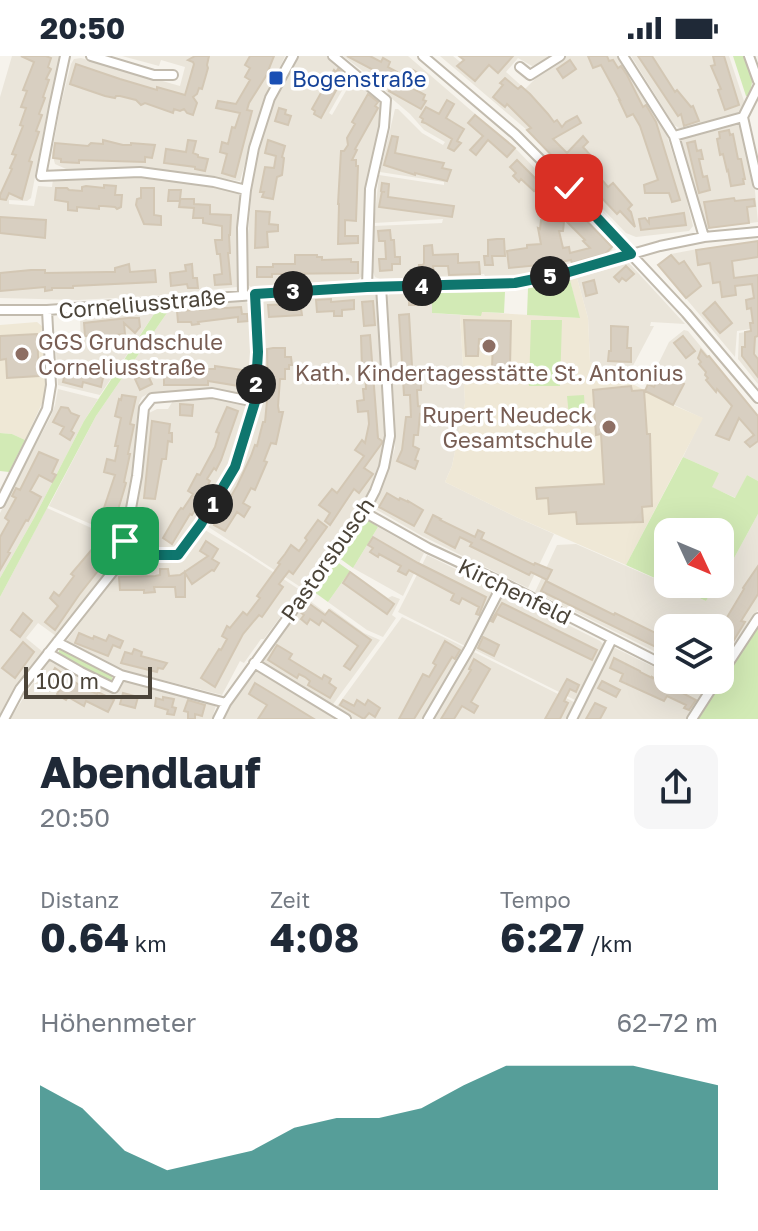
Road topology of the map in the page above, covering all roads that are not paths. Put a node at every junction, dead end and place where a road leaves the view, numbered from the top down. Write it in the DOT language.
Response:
graph roads {
  1 [pos="65,56"];
  2 [pos="91,56"];
  3 [pos="293,56"];
  4 [pos="333,56"];
  5 [pos="423,56"];
  6 [pos="560,56"];
  7 [pos="623,56"];
  8 [pos="749,56"];
  9 [pos="520,67"];
  10 [pos="173,75"];
  11 [pos="758,81"];
  12 [pos="758,87"];
  13 [pos="743,117"];
  14 [pos="758,134"];
  15 [pos="674,136"];
  16 [pos="748,137"];
  17 [pos="758,180"];
  18 [pos="246,190"];
  19 [pos="758,232"];
  20 [pos="704,237"];
  21 [pos="631,254"];
  22 [pos="381,286"];
  23 [pos="367,287"];
  24 [pos="255,294"];
  25 [pos="243,295"];
  26 [pos="0,310"];
  27 [pos="47,310"];
  28 [pos="758,398"];
  29 [pos="255,402"];
  30 [pos="0,503"];
  31 [pos="364,512"];
  32 [pos="126,555"];
  33 [pos="503,583"];
  34 [pos="758,618"];
  35 [pos="612,639"];
  36 [pos="57,642"];
  37 [pos="48,653"];
  38 [pos="734,655"];
  39 [pos="654,660"];
  40 [pos="254,663"];
  41 [pos="121,675"];
  42 [pos="709,694"];
  43 [pos="226,703"];
  44 [pos="4,719"];
  45 [pos="218,719"];
  46 [pos="346,719"];
  47 [pos="428,719"];
  48 [pos="572,719"];
  49 [pos="692,719"];
  1 -- 18 [label="street"];
  2 -- 10 [label="street"];
  3 -- 18 [label="street"];
  4 -- 23 [label="street"];
  5 -- 21 [label="street"];
  6 -- 9 [label="street"];
  7 -- 15 [label="street"];
  8 -- 11 [label="street"];
  12 -- 13 [label="street"];
  13 -- 15 [label="street"];
  13 -- 16 [label="street"];
  14 -- 16 [label="street"];
  15 -- 20 [label="street"];
  16 -- 17 [label="street"];
  18 -- 25 [label="street"];
  19 -- 20 [label="street, Corneliusstraße"];
  20 -- 21 [label="street, Corneliusstraße"];
  21 -- 22 [label="street, Corneliusstraße"];
  21 -- 28 [label="street"];
  22 -- 23 [label="street, Corneliusstraße"];
  22 -- 31 [label="street, Pastorsbusch"];
  23 -- 24 [label="street, Corneliusstraße"];
  24 -- 25 [label="street, Corneliusstraße"];
  24 -- 29 [label="street"];
  25 -- 27 [label="street, Corneliusstraße"];
  26 -- 27 [label="street, Corneliusstraße"];
  27 -- 30 [label="street"];
  29 -- 32 [label="street"];
  29 -- 32 [label="street"];
  31 -- 33 [label="street, Kirchenfeld"];
  31 -- 40 [label="street, Pastorsbusch"];
  32 -- 36 [label="street"];
  33 -- 35 [label="street, Kirchenfeld"];
  33 -- 47 [label="street"];
  34 -- 38 [label="street"];
  35 -- 39 [label="street, Kirchenfeld"];
  35 -- 48 [label="street"];
  36 -- 37 [label="street"];
  36 -- 41 [label="street"];
  37 -- 41 [label="street"];
  37 -- 44 [label="street"];
  40 -- 43 [label="street, Pastorsbusch"];
  40 -- 46 [label="street"];
  41 -- 43 [label="street"];
  42 -- 49 [label="street"];
  43 -- 45 [label="street, Pastorsbusch"];
}
